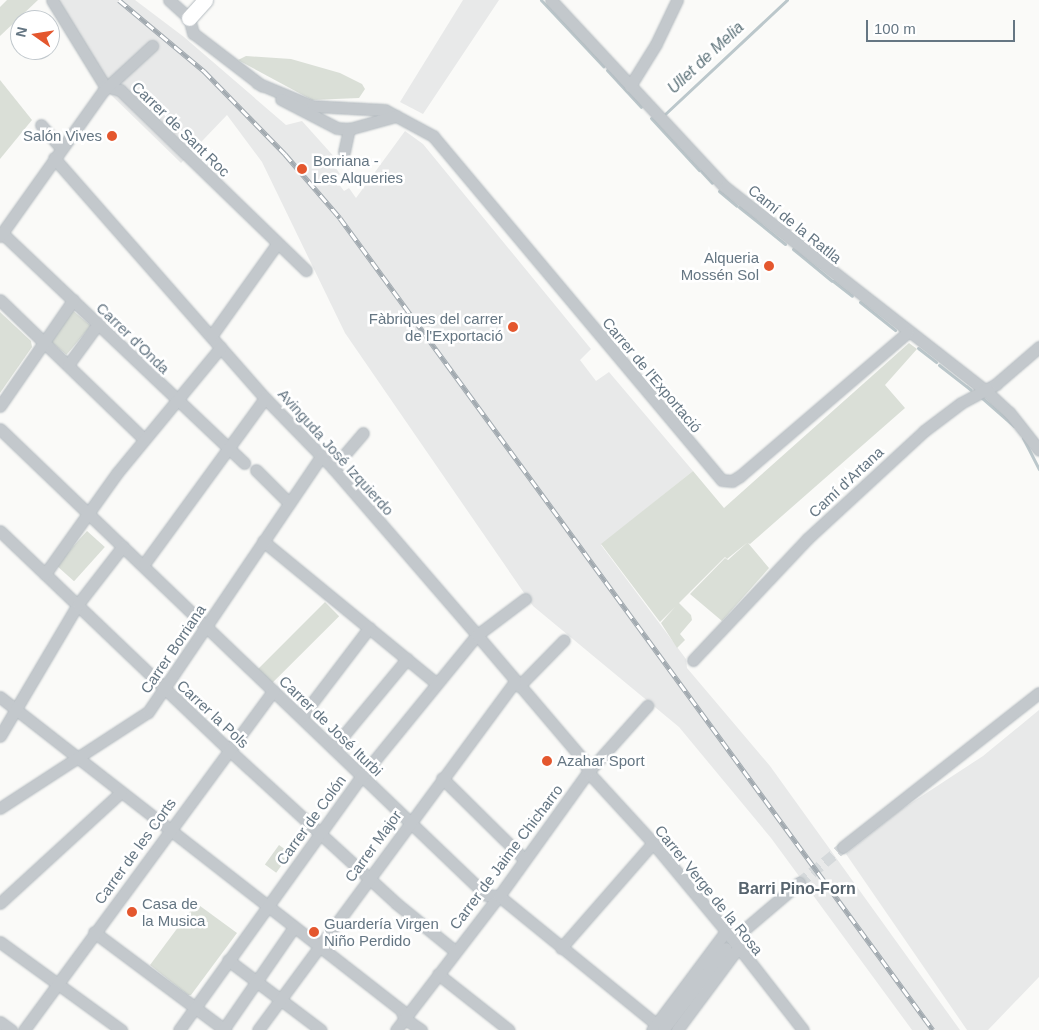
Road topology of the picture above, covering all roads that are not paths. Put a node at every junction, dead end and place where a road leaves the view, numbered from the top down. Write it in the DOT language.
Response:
graph roads {
  1 [pos="52,0"];
  2 [pos="169,0"];
  3 [pos="205,0"];
  4 [pos="551,0"];
  5 [pos="677,0"];
  6 [pos="190,18"];
  7 [pos="152,46"];
  8 [pos="257,83"];
  9 [pos="108,86"];
  10 [pos="630,86"];
  11 [pos="359,106"];
  12 [pos="328,107"];
  13 [pos="392,115"];
  14 [pos="323,124"];
  15 [pos="41,126"];
  16 [pos="353,128"];
  17 [pos="344,152"];
  18 [pos="57,153"];
  19 [pos="1,235"];
  20 [pos="277,244"];
  21 [pos="306,270"];
  22 [pos="0,300"];
  23 [pos="73,300"];
  24 [pos="98,324"];
  25 [pos="908,332"];
  26 [pos="212,335"];
  27 [pos="43,341"];
  28 [pos="221,347"];
  29 [pos="1039,348"];
  30 [pos="68,365"];
  31 [pos="984,390"];
  32 [pos="265,398"];
  33 [pos="176,400"];
  34 [pos="0,406"];
  35 [pos="0,429"];
  36 [pos="363,433"];
  37 [pos="144,439"];
  38 [pos="229,448"];
  39 [pos="1039,450"];
  40 [pos="321,456"];
  41 [pos="244,463"];
  42 [pos="333,468"];
  43 [pos="256,470"];
  44 [pos="289,503"];
  45 [pos="88,512"];
  46 [pos="0,530"];
  47 [pos="263,541"];
  48 [pos="123,546"];
  49 [pos="144,564"];
  50 [pos="45,574"];
  51 [pos="525,599"];
  52 [pos="78,604"];
  53 [pos="207,626"];
  54 [pos="369,628"];
  55 [pos="477,635"];
  56 [pos="564,640"];
  57 [pos="407,658"];
  58 [pos="692,660"];
  59 [pos="437,684"];
  60 [pos="517,684"];
  61 [pos="164,689"];
  62 [pos="272,691"];
  63 [pos="1039,693"];
  64 [pos="0,697"];
  65 [pos="647,706"];
  66 [pos="16,710"];
  67 [pos="302,716"];
  68 [pos="0,736"];
  69 [pos="333,748"];
  70 [pos="229,750"];
  71 [pos="77,757"];
  72 [pos="588,772"];
  73 [pos="361,777"];
  74 [pos="442,778"];
  75 [pos="121,792"];
  76 [pos="0,808"];
  77 [pos="409,823"];
  78 [pos="169,830"];
  79 [pos="321,833"];
  80 [pos="653,843"];
  81 [pos="843,848"];
  82 [pos="524,859"];
  83 [pos="369,877"];
  84 [pos="799,883"];
  85 [pos="499,896"];
  86 [pos="0,903"];
  87 [pos="266,906"];
  88 [pos="294,927"];
  89 [pos="726,931"];
  90 [pos="94,932"];
  91 [pos="739,934"];
  92 [pos="0,942"];
  93 [pos="319,946"];
  94 [pos="560,948"];
  95 [pos="726,948"];
  96 [pos="738,948"];
  97 [pos="455,951"];
  98 [pos="228,960"];
  99 [pos="438,974"];
  100 [pos="257,981"];
  101 [pos="56,983"];
  102 [pos="281,999"];
  103 [pos="193,1008"];
  104 [pos="404,1018"];
  105 [pos="0,1022"];
  106 [pos="657,1028"];
  107 [pos="11,1030"];
  108 [pos="24,1030"];
  109 [pos="121,1030"];
  110 [pos="179,1030"];
  111 [pos="224,1030"];
  112 [pos="258,1030"];
  113 [pos="320,1030"];
  114 [pos="396,1030"];
  115 [pos="421,1030"];
  116 [pos="509,1030"];
  117 [pos="677,1030"];
  118 [pos="803,1030"];
  1 -- 9 [label="street, Carrer de Sant Roc"];
  2 -- 6 [label="street"];
  3 -- 6 [label="street"];
  4 -- 10 [label="street, Camí de la Ratlla"];
  5 -- 10 [label="street"];
  6 -- 8 [label="street"];
  7 -- 9 [label="street"];
  8 -- 12 [label="street"];
  8 -- 14 [label="street"];
  9 -- 18 [label="street"];
  9 -- 20 [label="street, Carrer de Sant Roc"];
  10 -- 25 [label="street, Camí de la Ratlla"];
  11 -- 12 [label="street"];
  11 -- 13 [label="street"];
  11 -- 16 [label="street"];
  12 -- 14 [label="street"];
  13 -- 16 [label="street"];
  13 -- 25 [label="street, Carrer de l'Exportació"];
  14 -- 16 [label="street"];
  15 -- 18 [label="street, Avinguda José Izquierdo"];
  16 -- 17 [label="street"];
  18 -- 19 [label="street"];
  18 -- 26 [label="street, Avinguda José Izquierdo"];
  19 -- 23 [label="street, Carrer d'Onda"];
  20 -- 21 [label="street, Carrer de Sant Roc"];
  20 -- 26 [label="street"];
  22 -- 27 [label="street"];
  23 -- 24 [label="street, Carrer d'Onda"];
  23 -- 27 [label="street"];
  24 -- 30 [label="street"];
  24 -- 33 [label="street, Carrer d'Onda"];
  25 -- 31 [label="street, Camí de la Ratlla"];
  26 -- 28 [label="street, Avinguda José Izquierdo"];
  27 -- 30 [label="street"];
  27 -- 34 [label="street"];
  28 -- 32 [label="street, Avinguda José Izquierdo"];
  28 -- 33 [label="street"];
  29 -- 31 [label="street, Camí d'Artana"];
  30 -- 37 [label="street"];
  31 -- 39 [label="street, Camí de la Ratlla"];
  31 -- 58 [label="street, Camí d'Artana"];
  32 -- 38 [label="street"];
  32 -- 40 [label="street, Avinguda José Izquierdo"];
  33 -- 37 [label="street"];
  33 -- 38 [label="street, Carrer d'Onda"];
  35 -- 45 [label="street, Carrer de José Iturbi"];
  36 -- 42 [label="street"];
  37 -- 45 [label="street"];
  38 -- 41 [label="street, Carrer d'Onda"];
  38 -- 49 [label="street"];
  40 -- 42 [label="street, Avinguda José Izquierdo"];
  40 -- 44 [label="street, Carrer Borriana"];
  42 -- 55 [label="street, Avinguda José Izquierdo"];
  43 -- 44 [label="street"];
  44 -- 47 [label="street, Carrer Borriana"];
  45 -- 48 [label="street, Carrer de José Iturbi"];
  45 -- 50 [label="street"];
  46 -- 50 [label="street, Carrer la Pols"];
  47 -- 53 [label="street, Carrer Borriana"];
  47 -- 54 [label="street"];
  48 -- 49 [label="street, Carrer de José Iturbi"];
  48 -- 52 [label="street"];
  49 -- 53 [label="street, Carrer de José Iturbi"];
  50 -- 52 [label="street, Carrer la Pols"];
  51 -- 55 [label="street, Carrer de Colón"];
  52 -- 61 [label="street, Carrer la Pols"];
  52 -- 66 [label="street"];
  53 -- 61 [label="street, Carrer Borriana"];
  53 -- 62 [label="street, Carrer de José Iturbi"];
  54 -- 57 [label="street"];
  54 -- 67 [label="street"];
  55 -- 59 [label="street, Carrer de Colón"];
  55 -- 60 [label="street, Avinguda José Izquierdo"];
  56 -- 60 [label="street, Carrer Major"];
  57 -- 59 [label="street"];
  57 -- 69 [label="street"];
  59 -- 73 [label="street, Carrer de Colón"];
  60 -- 72 [label="street, Avinguda José Izquierdo"];
  60 -- 74 [label="street, Carrer Major"];
  61 -- 70 [label="street, Carrer la Pols"];
  61 -- 71 [label="street, Carrer Borriana"];
  62 -- 67 [label="street, Carrer de José Iturbi"];
  62 -- 70 [label="street, Carrer de les Corts"];
  63 -- 81 [label="street"];
  64 -- 66 [label="street"];
  65 -- 72 [label="street, Carrer de Jaime Chicharro"];
  66 -- 68 [label="street"];
  66 -- 71 [label="street"];
  67 -- 69 [label="street, Carrer de José Iturbi"];
  69 -- 73 [label="street, Carrer de José Iturbi"];
  70 -- 78 [label="street, Carrer de les Corts"];
  70 -- 79 [label="street, Carrer la Pols"];
  71 -- 75 [label="street"];
  71 -- 76 [label="street, Carrer Borriana"];
  72 -- 80 [label="street, Carrer Verge de la Rosa"];
  72 -- 82 [label="street, Carrer de Jaime Chicharro"];
  73 -- 77 [label="street, Carrer de José Iturbi"];
  73 -- 79 [label="street, Carrer de Colón"];
  74 -- 77 [label="street, Carrer Major"];
  74 -- 82 [label="street"];
  75 -- 78 [label="street"];
  75 -- 86 [label="street"];
  77 -- 83 [label="street, Carrer Major"];
  77 -- 85 [label="street, Carrer de José Iturbi"];
  78 -- 87 [label="street"];
  78 -- 90 [label="street, Carrer de les Corts"];
  79 -- 83 [label="street, Carrer la Pols"];
  79 -- 87 [label="street, Carrer de Colón"];
  80 -- 89 [label="street, Carrer Verge de la Rosa"];
  80 -- 94 [label="street"];
  82 -- 85 [label="street, Carrer de Jaime Chicharro"];
  83 -- 93 [label="street, Carrer Major"];
  83 -- 97 [label="street, Carrer la Pols"];
  84 -- 91 [label="street"];
  85 -- 94 [label="street, Carrer de José Iturbi"];
  85 -- 97 [label="street, Carrer de Jaime Chicharro"];
  87 -- 88 [label="street"];
  87 -- 98 [label="street, Carrer de Colón"];
  88 -- 93 [label="street"];
  88 -- 100 [label="street"];
  89 -- 96 [label="street, Carrer Verge de la Rosa"];
  89 -- 106 [label="street"];
  90 -- 101 [label="street, Carrer de les Corts"];
  90 -- 103 [label="street"];
  92 -- 101 [label="street"];
  93 -- 102 [label="street, Carrer Major"];
  93 -- 104 [label="street"];
  94 -- 106 [label="street, Carrer de José Iturbi"];
  95 -- 106 [label="street"];
  96 -- 117 [label="street"];
  96 -- 118 [label="street, Carrer Verge de la Rosa"];
  97 -- 99 [label="street, Carrer de Jaime Chicharro"];
  98 -- 100 [label="street"];
  98 -- 103 [label="street, Carrer de Colón"];
  99 -- 104 [label="street, Carrer de Jaime Chicharro"];
  99 -- 116 [label="street"];
  100 -- 102 [label="street"];
  100 -- 111 [label="street"];
  101 -- 108 [label="street, Carrer de les Corts"];
  101 -- 109 [label="street"];
  102 -- 112 [label="street, Carrer Major"];
  102 -- 113 [label="street"];
  103 -- 110 [label="street, Carrer de Colón"];
  103 -- 111 [label="street"];
  104 -- 114 [label="street, Carrer de Jaime Chicharro"];
  104 -- 115 [label="street"];
  105 -- 107 [label="street"];
}
